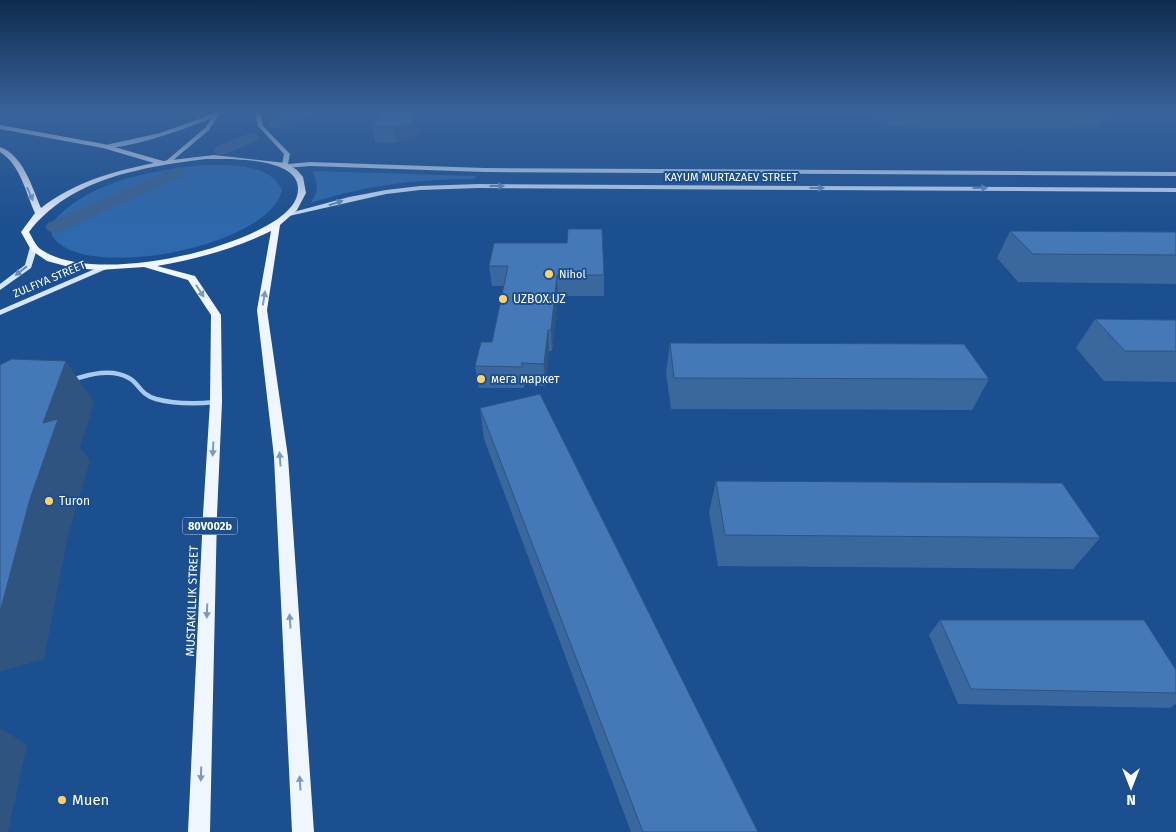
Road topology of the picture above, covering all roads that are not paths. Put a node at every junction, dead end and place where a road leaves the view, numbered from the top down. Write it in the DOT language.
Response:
graph roads {
  1 [pos="2,150"];
  2 [pos="119,150"];
  3 [pos="179,150"];
  4 [pos="283,150"];
  5 [pos="164,161"];
  6 [pos="286,165"];
  7 [pos="1176,174"];
  8 [pos="1176,190"];
  9 [pos="39,213"];
  10 [pos="289,214"];
  11 [pos="276,224"];
  12 [pos="33,248"];
  13 [pos="143,265"];
  14 [pos="107,267"];
  15 [pos="0,288"];
  16 [pos="0,313"];
  17 [pos="70,382"];
  18 [pos="216,402"];
  19 [pos="199,832"];
  20 [pos="303,832"];
  1 -- 9 [label="main road, one-way"];
  2 -- 5 [label="main road"];
  3 -- 5 [label="street"];
  4 -- 6 [label="street, MUSTAKILLIK STREET / 80V002b"];
  5 -- 6 [label="main road"];
  5 -- 9 [label="main road"];
  6 -- 7 [label="street, KAYUM MURTAZAEV STREET"];
  6 -- 10 [label="main road, MUSTAKILLIK STREET / 80V002b"];
  10 -- 8 [label="street, KAYUM MURTAZAEV STREET, one-way"];
  9 -- 12 [label="main road"];
  10 -- 11 [label="main road, MUSTAKILLIK STREET / 80V002b"];
  11 -- 13 [label="main road, MUSTAKILLIK STREET / 80V002b"];
  20 -- 11 [label="main road, one-way"];
  12 -- 14 [label="main road, MUSTAKILLIK STREET / 80V002b"];
  12 -- 15 [label="street, ZULFIYA STREET, one-way"];
  13 -- 14 [label="main road, MUSTAKILLIK STREET / 80V002b"];
  13 -- 18 [label="main road, MUSTAKILLIK STREET / 80V002b, one-way"];
  14 -- 16 [label="street, ZULFIYA STREET"];
  17 -- 18 [label="street"];
  18 -- 19 [label="main road, MUSTAKILLIK STREET / 80V002b, one-way"];
}
